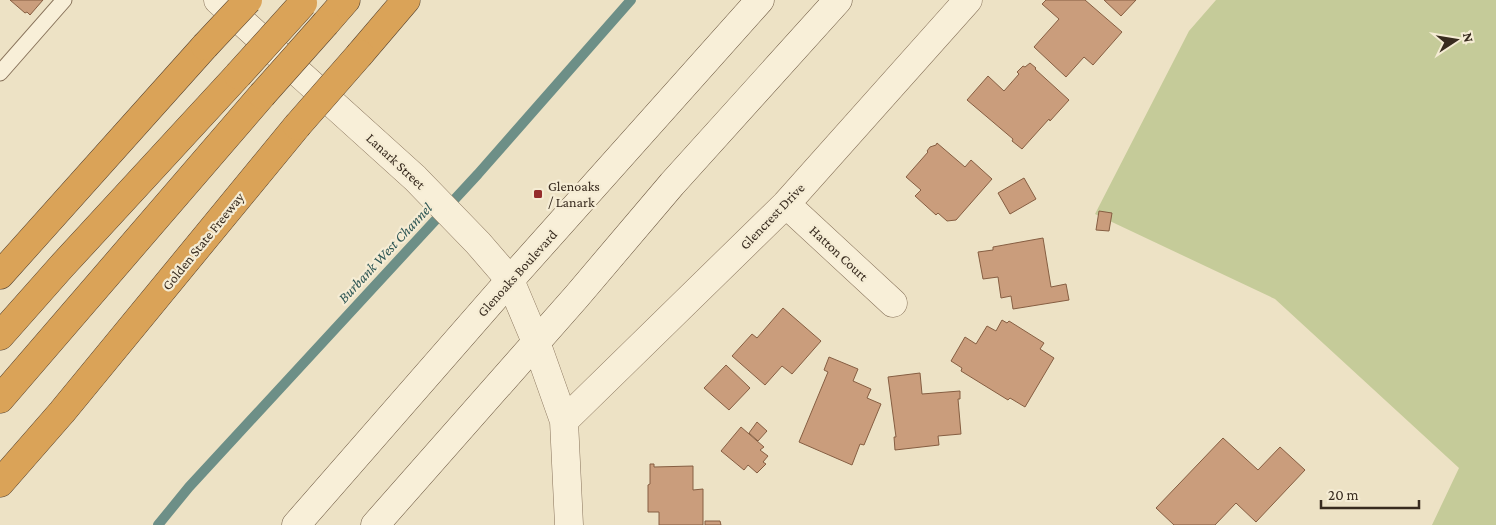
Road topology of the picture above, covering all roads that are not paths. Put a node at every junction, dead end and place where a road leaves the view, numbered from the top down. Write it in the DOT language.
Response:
graph roads {
  1 [pos="64,0"];
  2 [pos="218,0"];
  3 [pos="248,0"];
  4 [pos="346,0"];
  5 [pos="406,0"];
  6 [pos="760,0"];
  7 [pos="838,0"];
  8 [pos="968,0"];
  9 [pos="304,1"];
  10 [pos="0,73"];
  11 [pos="786,204"];
  12 [pos="0,275"];
  13 [pos="510,280"];
  14 [pos="893,303"];
  15 [pos="0,336"];
  16 [pos="536,342"];
  17 [pos="0,399"];
  18 [pos="564,421"];
  19 [pos="0,483"];
  20 [pos="296,525"];
  21 [pos="375,525"];
  22 [pos="569,525"];
  1 -- 10 [label="lane"];
  2 -- 13 [label="street, Lanark Street"];
  3 -- 12 [label="highway, bridge"];
  4 -- 17 [label="highway, bridge"];
  5 -- 19 [label="highway, Golden State Freeway, bridge"];
  6 -- 13 [label="street, Glenoaks Boulevard"];
  7 -- 16 [label="street"];
  8 -- 11 [label="street, Glencrest Drive"];
  9 -- 15 [label="highway, bridge"];
  11 -- 14 [label="street, Hatton Court"];
  11 -- 18 [label="street, Glencrest Drive"];
  13 -- 16 [label="street, Lanark Street"];
  13 -- 20 [label="street, Glenoaks Boulevard"];
  16 -- 18 [label="street, Lanark Street"];
  16 -- 21 [label="street"];
  18 -- 22 [label="street, Lanark Street"];
}
